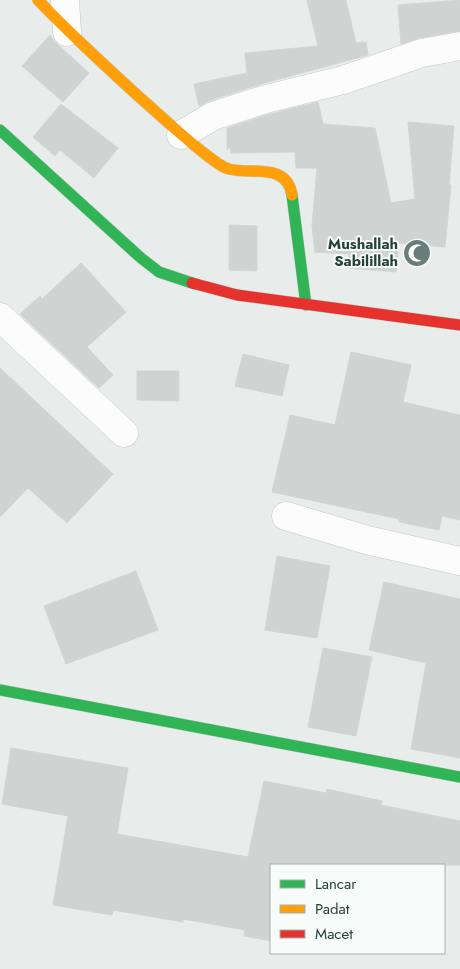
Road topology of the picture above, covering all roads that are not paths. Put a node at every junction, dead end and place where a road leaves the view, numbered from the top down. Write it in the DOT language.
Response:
graph roads {
  1 [pos="38,0"];
  2 [pos="65,0"];
  3 [pos="67,32"];
  4 [pos="460,46"];
  5 [pos="0,130"];
  6 [pos="181,135"];
  7 [pos="306,305"];
  8 [pos="0,317"];
  9 [pos="460,325"];
  10 [pos="124,433"];
  11 [pos="286,516"];
  12 [pos="460,561"];
  13 [pos="0,690"];
  14 [pos="460,777"];
  1 -- 3 [label="street"];
  2 -- 3 [label="street"];
  3 -- 6 [label="street"];
  4 -- 6 [label="street"];
  5 -- 7 [label="street"];
  6 -- 7 [label="street"];
  7 -- 9 [label="street"];
  8 -- 10 [label="street"];
  11 -- 12 [label="street"];
  13 -- 14 [label="street"];
}
